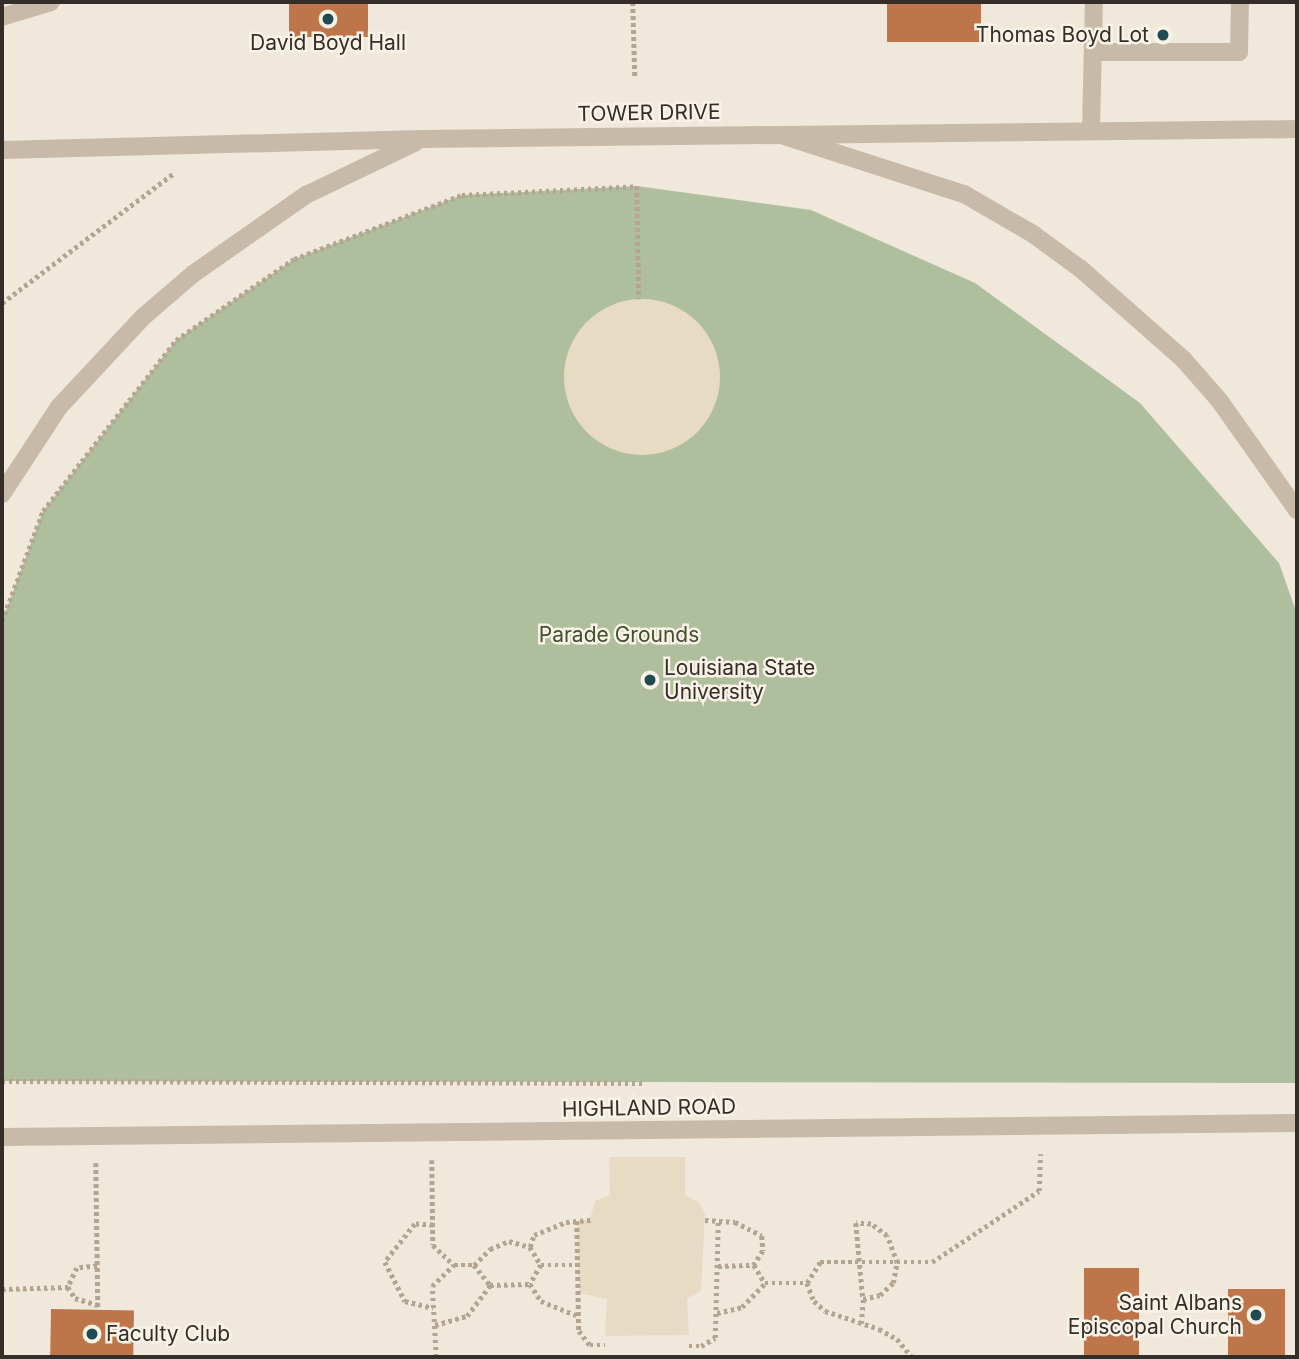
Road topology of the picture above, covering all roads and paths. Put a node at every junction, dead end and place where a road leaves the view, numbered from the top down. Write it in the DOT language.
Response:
graph roads {
  1 [pos="51,2"];
  2 [pos="633,2"];
  3 [pos="1094,2"];
  4 [pos="1240,2"];
  5 [pos="2,17"];
  6 [pos="1093,52"];
  7 [pos="635,78"];
  8 [pos="1297,129"];
  9 [pos="1091,130"];
  10 [pos="777,134"];
  11 [pos="422,139"];
  12 [pos="209,146"];
  13 [pos="2,150"];
  14 [pos="639,299"];
  15 [pos="2,303"];
  16 [pos="2,494"];
  17 [pos="1297,510"];
  18 [pos="2,621"];
  19 [pos="2,1081"];
  20 [pos="642,1083"];
  21 [pos="1297,1123"];
  22 [pos="2,1137"];
  23 [pos="1040,1154"];
  24 [pos="432,1157"];
  25 [pos="96,1159"];
  26 [pos="591,1220"];
  27 [pos="705,1220"];
  28 [pos="577,1221"];
  29 [pos="718,1221"];
  30 [pos="433,1225"];
  31 [pos="530,1247"];
  32 [pos="861,1262"];
  33 [pos="897,1263"];
  34 [pos="454,1265"];
  35 [pos="474,1265"];
  36 [pos="541,1265"];
  37 [pos="576,1265"];
  38 [pos="754,1265"];
  39 [pos="97,1266"];
  40 [pos="718,1266"];
  41 [pos="765,1283"];
  42 [pos="807,1283"];
  43 [pos="530,1284"];
  44 [pos="490,1285"];
  45 [pos="68,1287"];
  46 [pos="2,1289"];
  47 [pos="863,1299"];
  48 [pos="433,1308"];
  49 [pos="717,1313"];
  50 [pos="576,1315"];
  51 [pos="861,1324"];
  52 [pos="435,1325"];
  53 [pos="605,1345"];
  54 [pos="689,1346"];
  55 [pos="436,1357"];
  56 [pos="912,1357"];
  1 -- 5 [label="street"];
  2 -- 7 [label="path"];
  3 -- 6 [label="street"];
  4 -- 6 [label="street"];
  6 -- 9 [label="street"];
  8 -- 9 [label="street, TOWER DRIVE"];
  9 -- 10 [label="street, TOWER DRIVE"];
  10 -- 11 [label="street, TOWER DRIVE"];
  10 -- 17 [label="street"];
  11 -- 12 [label="street, TOWER DRIVE"];
  11 -- 16 [label="street"];
  12 -- 13 [label="street, TOWER DRIVE"];
  12 -- 15 [label="path"];
  14 -- 18 [label="path"];
  19 -- 20 [label="path"];
  21 -- 22 [label="street, HIGHLAND ROAD"];
  23 -- 33 [label="path"];
  24 -- 30 [label="path"];
  25 -- 39 [label="path"];
  26 -- 28 [label="path"];
  27 -- 29 [label="path"];
  28 -- 31 [label="path"];
  28 -- 37 [label="path"];
  29 -- 38 [label="path"];
  29 -- 40 [label="path"];
  30 -- 34 [label="path"];
  30 -- 48 [label="path"];
  31 -- 35 [label="path"];
  31 -- 36 [label="path"];
  32 -- 33 [label="path"];
  32 -- 33 [label="path"];
  32 -- 42 [label="path"];
  32 -- 47 [label="path"];
  33 -- 47 [label="path"];
  34 -- 35 [label="path"];
  34 -- 48 [label="path"];
  35 -- 44 [label="path"];
  36 -- 37 [label="path"];
  36 -- 43 [label="path"];
  37 -- 50 [label="path"];
  38 -- 40 [label="path"];
  38 -- 41 [label="path"];
  39 -- 45 [label="path"];
  39 -- 45 [label="path"];
  40 -- 49 [label="path"];
  41 -- 42 [label="path"];
  41 -- 49 [label="path"];
  42 -- 51 [label="path"];
  43 -- 44 [label="path"];
  43 -- 50 [label="path"];
  44 -- 52 [label="path"];
  45 -- 46 [label="path"];
  47 -- 51 [label="path"];
  48 -- 52 [label="path"];
  49 -- 54 [label="path"];
  50 -- 53 [label="path"];
  51 -- 56 [label="path"];
  52 -- 55 [label="path"];
}
